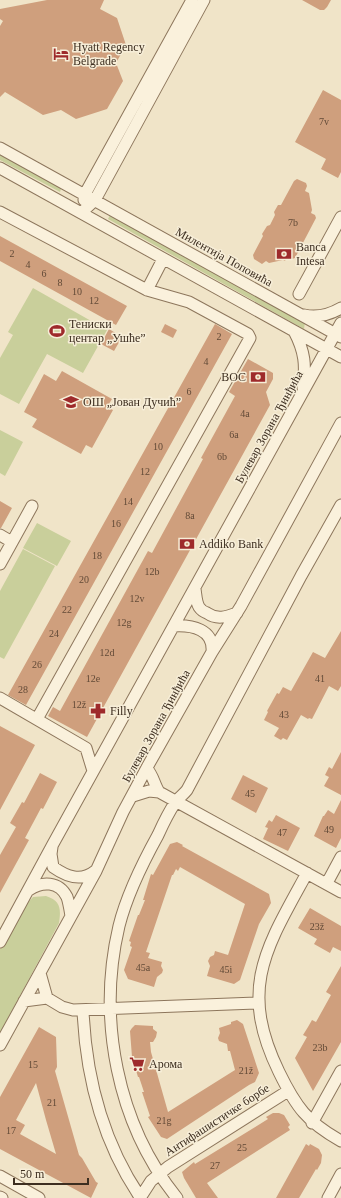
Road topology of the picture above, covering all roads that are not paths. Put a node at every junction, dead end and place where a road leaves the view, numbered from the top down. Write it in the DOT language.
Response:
graph roads {
  1 [pos="192,0"];
  2 [pos="204,0"];
  3 [pos="0,148"];
  4 [pos="2,174"];
  5 [pos="90,197"];
  6 [pos="0,212"];
  7 [pos="81,213"];
  8 [pos="341,218"];
  9 [pos="163,258"];
  10 [pos="147,290"];
  11 [pos="299,294"];
  12 [pos="341,308"];
  13 [pos="300,314"];
  14 [pos="341,323"];
  15 [pos="293,331"];
  16 [pos="338,335"];
  17 [pos="327,349"];
  18 [pos="341,357"];
  19 [pos="302,394"];
  20 [pos="341,423"];
  21 [pos="341,505"];
  22 [pos="32,506"];
  23 [pos="0,535"];
  24 [pos="12,542"];
  25 [pos="0,564"];
  26 [pos="195,589"];
  27 [pos="237,613"];
  28 [pos="174,626"];
  29 [pos="212,652"];
  30 [pos="0,698"];
  31 [pos="38,719"];
  32 [pos="108,743"];
  33 [pos="86,748"];
  34 [pos="147,768"];
  35 [pos="93,771"];
  36 [pos="159,792"];
  37 [pos="133,796"];
  38 [pos="175,801"];
  39 [pos="52,844"];
  40 [pos="341,857"];
  41 [pos="96,871"];
  42 [pos="307,873"];
  43 [pos="327,883"];
  44 [pos="28,890"];
  45 [pos="341,892"];
  46 [pos="71,916"];
  47 [pos="0,942"];
  48 [pos="40,973"];
  49 [pos="47,998"];
  50 [pos="24,1001"];
  51 [pos="259,1003"];
  52 [pos="111,1009"];
  53 [pos="83,1011"];
  54 [pos="0,1045"];
  55 [pos="341,1071"];
  56 [pos="288,1091"];
  57 [pos="312,1123"];
  58 [pos="341,1141"];
  59 [pos="160,1173"];
  60 [pos="341,1174"];
  61 [pos="0,1176"];
  62 [pos="40,1198"];
  63 [pos="140,1198"];
  64 [pos="177,1198"];
  65 [pos="328,1198"];
  1 -- 5 [label="street"];
  2 -- 5 [label="street"];
  3 -- 5 [label="street, Милентија Поповића"];
  4 -- 7 [label="street"];
  5 -- 7 [label="street"];
  5 -- 13 [label="street, Милентија Поповића"];
  6 -- 10 [label="street"];
  7 -- 9 [label="street"];
  8 -- 11 [label="street"];
  9 -- 10 [label="street"];
  9 -- 15 [label="street"];
  10 -- 31 [label="street"];
  12 -- 13 [label="street"];
  13 -- 16 [label="street, Милентија Поповића"];
  14 -- 16 [label="street, Булевар Зорана Ђинђића"];
  15 -- 17 [label="street"];
  15 -- 19 [label="street"];
  16 -- 17 [label="street, Булевар Зорана Ђинђића"];
  17 -- 18 [label="street"];
  17 -- 19 [label="street, Булевар Зорана Ђинђића"];
  19 -- 26 [label="street, Булевар Зорана Ђинђића"];
  20 -- 27 [label="street, Булевар Зорана Ђинђића"];
  21 -- 38 [label="street"];
  22 -- 24 [label="street"];
  23 -- 24 [label="street"];
  24 -- 25 [label="street"];
  26 -- 27 [label="street"];
  26 -- 28 [label="street, Булевар Зорана Ђинђића"];
  27 -- 29 [label="street, Булевар Зорана Ђинђића"];
  28 -- 29 [label="street"];
  28 -- 32 [label="street, Булевар Зорана Ђинђића"];
  29 -- 34 [label="street, Булевар Зорана Ђинђића"];
  30 -- 31 [label="street"];
  31 -- 33 [label="street"];
  32 -- 33 [label="street"];
  32 -- 35 [label="street, Булевар Зорана Ђинђића"];
  33 -- 35 [label="street"];
  34 -- 36 [label="street"];
  34 -- 37 [label="street, Булевар Зорана Ђинђића"];
  35 -- 39 [label="street, Булевар Зорана Ђинђића"];
  36 -- 37 [label="street"];
  36 -- 38 [label="street"];
  37 -- 41 [label="street, Булевар Зорана Ђинђића"];
  38 -- 42 [label="street"];
  38 -- 52 [label="street"];
  39 -- 41 [label="street"];
  39 -- 44 [label="street, Булевар Зорана Ђинђића"];
  40 -- 43 [label="street"];
  41 -- 46 [label="street, Булевар Зорана Ђинђића"];
  42 -- 43 [label="street"];
  42 -- 51 [label="street"];
  43 -- 45 [label="street"];
  44 -- 46 [label="street"];
  44 -- 47 [label="street, Булевар Зорана Ђинђића"];
  46 -- 48 [label="street, Булевар Зорана Ђинђића"];
  48 -- 49 [label="street"];
  48 -- 50 [label="street, Булевар Зорана Ђинђића"];
  49 -- 50 [label="street"];
  49 -- 53 [label="street"];
  50 -- 54 [label="street, Булевар Зорана Ђинђића"];
  51 -- 52 [label="street"];
  51 -- 56 [label="street, Антифашистичке борбе"];
  52 -- 53 [label="street"];
  52 -- 59 [label="street, Антифашистичке борбе"];
  53 -- 63 [label="street, Антифашистичке борбе"];
  55 -- 57 [label="street"];
  56 -- 57 [label="street, Антифашистичке борбе"];
  56 -- 59 [label="street, Антифашистичке борбе"];
  57 -- 58 [label="street, Антифашистичке борбе"];
  59 -- 63 [label="street, Антифашистичке борбе"];
  59 -- 64 [label="street, Антифашистичке борбе"];
  60 -- 65 [label="street"];
  61 -- 62 [label="street"];
}
